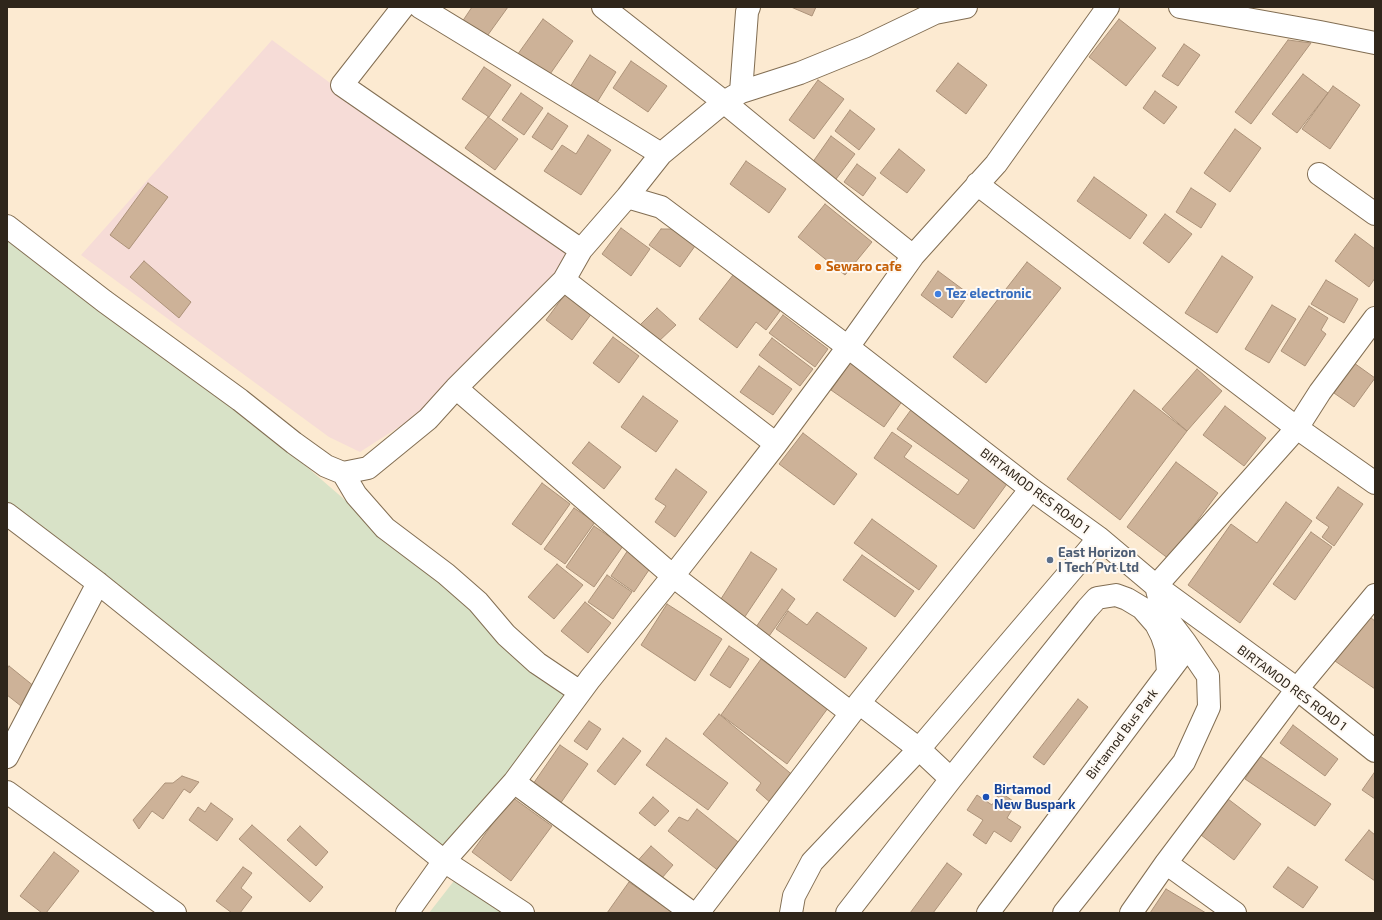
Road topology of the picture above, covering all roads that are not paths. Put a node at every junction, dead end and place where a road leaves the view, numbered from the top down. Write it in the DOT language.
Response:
graph roads {
  1 [pos="402,7"];
  2 [pos="420,7"];
  3 [pos="603,7"];
  4 [pos="749,7"];
  5 [pos="966,7"];
  6 [pos="1108,7"];
  7 [pos="1180,7"];
  8 [pos="936,10"];
  9 [pos="1375,43"];
  10 [pos="733,97"];
  11 [pos="661,154"];
  12 [pos="1319,174"];
  13 [pos="977,184"];
  14 [pos="627,198"];
  15 [pos="1375,214"];
  16 [pos="7,226"];
  17 [pos="581,250"];
  18 [pos="913,256"];
  19 [pos="564,280"];
  20 [pos="1375,318"];
  21 [pos="848,347"];
  22 [pos="456,388"];
  23 [pos="1297,428"];
  24 [pos="776,444"];
  25 [pos="343,473"];
  26 [pos="1375,483"];
  27 [pos="1031,489"];
  28 [pos="7,514"];
  29 [pos="1099,538"];
  30 [pos="674,576"];
  31 [pos="98,584"];
  32 [pos="1156,586"];
  33 [pos="1375,595"];
  34 [pos="1185,642"];
  35 [pos="1168,672"];
  36 [pos="1296,689"];
  37 [pos="580,692"];
  38 [pos="855,708"];
  39 [pos="919,749"];
  40 [pos="1375,751"];
  41 [pos="7,757"];
  42 [pos="951,779"];
  43 [pos="514,782"];
  44 [pos="7,792"];
  45 [pos="444,861"];
  46 [pos="1166,863"];
  47 [pos="175,913"];
  48 [pos="407,913"];
  49 [pos="522,913"];
  50 [pos="692,913"];
  51 [pos="698,913"];
  52 [pos="791,913"];
  53 [pos="847,913"];
  54 [pos="988,913"];
  55 [pos="1064,913"];
  56 [pos="1131,913"];
  57 [pos="1235,913"];
  1 -- 17 [label="street"];
  2 -- 11 [label="street"];
  3 -- 10 [label="street"];
  4 -- 10 [label="street"];
  5 -- 8 [label="street"];
  6 -- 13 [label="street"];
  7 -- 9 [label="street"];
  8 -- 10 [label="street"];
  10 -- 11 [label="street"];
  10 -- 18 [label="street"];
  11 -- 14 [label="street"];
  12 -- 15 [label="street"];
  13 -- 18 [label="street"];
  13 -- 23 [label="street"];
  14 -- 17 [label="street"];
  14 -- 21 [label="street, BIRTAMOD RES ROAD 1"];
  16 -- 25 [label="street"];
  17 -- 19 [label="street"];
  18 -- 21 [label="street"];
  19 -- 22 [label="street"];
  19 -- 24 [label="street"];
  20 -- 23 [label="street"];
  21 -- 24 [label="street"];
  21 -- 27 [label="street, BIRTAMOD RES ROAD 1"];
  22 -- 25 [label="street"];
  22 -- 30 [label="street"];
  23 -- 26 [label="street"];
  23 -- 32 [label="street"];
  24 -- 30 [label="street"];
  25 -- 37 [label="street"];
  27 -- 29 [label="street, BIRTAMOD RES ROAD 1"];
  27 -- 38 [label="street"];
  28 -- 31 [label="street"];
  29 -- 32 [label="street, BIRTAMOD RES ROAD 1"];
  29 -- 39 [label="street"];
  30 -- 37 [label="street"];
  30 -- 38 [label="street"];
  31 -- 41 [label="street"];
  31 -- 45 [label="street"];
  32 -- 34 [label="street"];
  32 -- 36 [label="street, BIRTAMOD RES ROAD 1"];
  33 -- 36 [label="street"];
  34 -- 35 [label="street, Birtamod Bus Park"];
  34 -- 55 [label="street"];
  35 -- 42 [label="street"];
  35 -- 54 [label="street, Birtamod Bus Park"];
  36 -- 40 [label="street, BIRTAMOD RES ROAD 1"];
  36 -- 46 [label="street"];
  37 -- 43 [label="street"];
  38 -- 39 [label="street"];
  38 -- 51 [label="street"];
  39 -- 42 [label="street"];
  39 -- 52 [label="street"];
  42 -- 53 [label="street"];
  43 -- 45 [label="street"];
  43 -- 50 [label="street"];
  44 -- 47 [label="street"];
  45 -- 48 [label="street"];
  45 -- 49 [label="street"];
  46 -- 56 [label="street"];
  46 -- 57 [label="street"];
}
